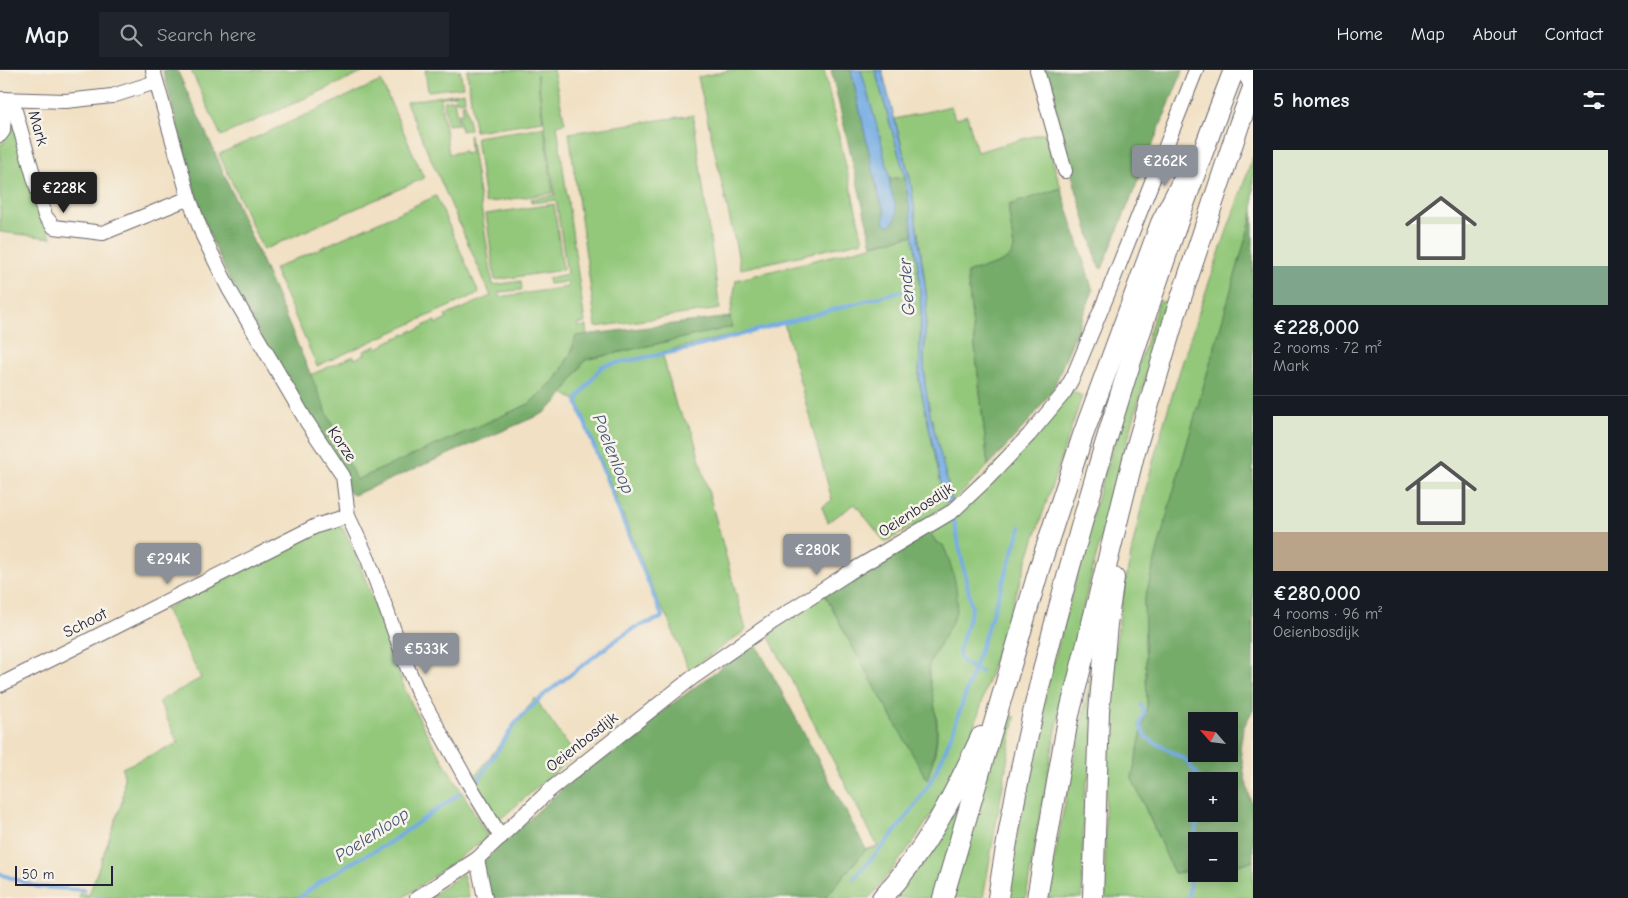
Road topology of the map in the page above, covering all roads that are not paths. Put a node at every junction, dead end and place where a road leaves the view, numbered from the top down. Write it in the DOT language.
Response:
graph roads {
  1 [pos="1037,70"];
  2 [pos="1196,70"];
  3 [pos="1234,70"];
  4 [pos="1245,70"];
  5 [pos="155,76"];
  6 [pos="1253,86"];
  7 [pos="6,99"];
  8 [pos="1216,116"];
  9 [pos="0,135"];
  10 [pos="1065,171"];
  11 [pos="189,198"];
  12 [pos="1134,455"];
  13 [pos="348,516"];
  14 [pos="1016,646"];
  15 [pos="0,685"];
  16 [pos="500,837"];
  17 [pos="477,859"];
  18 [pos="417,898"];
  19 [pos="485,898"];
  20 [pos="882,898"];
  21 [pos="943,898"];
  22 [pos="998,898"];
  23 [pos="1037,898"];
  24 [pos="1093,898"];
  1 -- 10 [label="street"];
  2 -- 16 [label="street, Oeienbosdijk"];
  3 -- 8 [label="highway"];
  4 -- 6 [label="main road"];
  5 -- 7 [label="street, Mark"];
  5 -- 11 [label="street, Korze"];
  6 -- 12 [label="highway"];
  7 -- 9 [label="street, Mark"];
  7 -- 11 [label="street, Mark"];
  8 -- 14 [label="highway"];
  8 -- 22 [label="highway"];
  11 -- 13 [label="street, Korze"];
  12 -- 23 [label="highway"];
  12 -- 24 [label="highway"];
  13 -- 15 [label="street, Schoot"];
  13 -- 16 [label="street, Korze"];
  14 -- 20 [label="highway"];
  14 -- 21 [label="highway"];
  16 -- 17 [label="street, Oeienbosdijk"];
  17 -- 18 [label="street, Oeienbosdijk"];
  17 -- 19 [label="street"];
}
